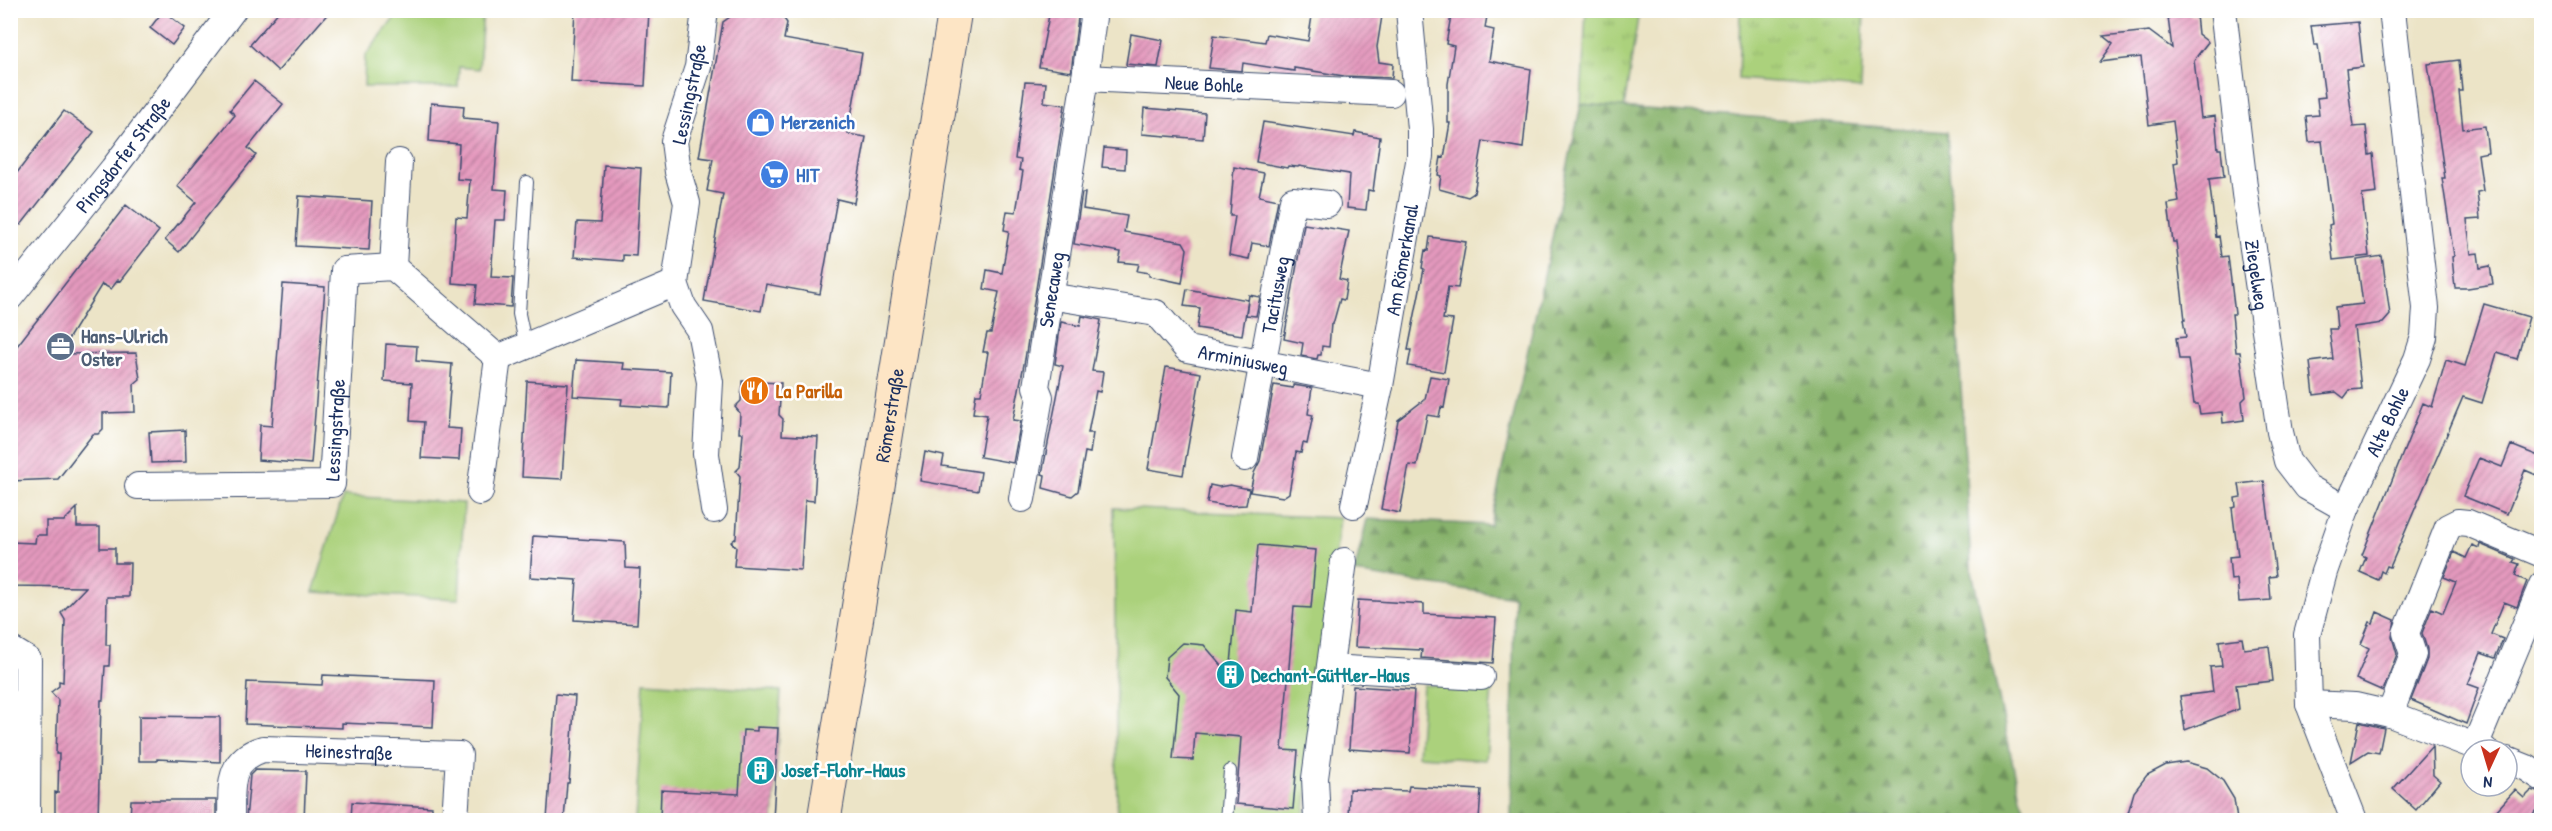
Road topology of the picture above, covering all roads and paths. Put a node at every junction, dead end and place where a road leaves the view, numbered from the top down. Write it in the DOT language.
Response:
graph roads {
  1 [pos="233,10"];
  2 [pos="705,10"];
  3 [pos="968,10"];
  4 [pos="1094,10"];
  5 [pos="1409,10"];
  6 [pos="2223,10"];
  7 [pos="2392,10"];
  8 [pos="950,20"];
  9 [pos="1085,78"];
  10 [pos="1391,93"];
  11 [pos="399,162"];
  12 [pos="527,182"];
  13 [pos="1327,204"];
  14 [pos="393,267"];
  15 [pos="675,283"];
  16 [pos="1049,296"];
  17 [pos="10,297"];
  18 [pos="526,347"];
  19 [pos="498,358"];
  20 [pos="1262,364"];
  21 [pos="1380,386"];
  22 [pos="1245,458"];
  23 [pos="138,486"];
  24 [pos="480,492"];
  25 [pos="1022,499"];
  26 [pos="1354,505"];
  27 [pos="2346,509"];
  28 [pos="714,510"];
  29 [pos="2541,554"];
  30 [pos="1344,561"];
  31 [pos="2541,585"];
  32 [pos="10,649"];
  33 [pos="1330,668"];
  34 [pos="1481,677"];
  35 [pos="2309,704"];
  36 [pos="2390,714"];
  37 [pos="2484,738"];
  38 [pos="2459,740"];
  39 [pos="2519,765"];
  40 [pos="1230,771"];
  41 [pos="2541,778"];
  42 [pos="27,820"];
  43 [pos="231,820"];
  44 [pos="455,820"];
  45 [pos="824,820"];
  46 [pos="1226,820"];
  47 [pos="1317,820"];
  48 [pos="2354,820"];
  1 -- 17 [label="street, Pingsdorfer Straße"];
  2 -- 15 [label="street, Lessingstraße"];
  3 -- 8 [label="main road"];
  4 -- 9 [label="street"];
  5 -- 21 [label="street, Am Römerkanal"];
  6 -- 27 [label="street, Ziegelweg"];
  7 -- 27 [label="street, Alte Bohle"];
  8 -- 45 [label="main road, Römerstraße"];
  9 -- 10 [label="street, Neue Bohle"];
  9 -- 16 [label="street, Senecaweg"];
  11 -- 14 [label="street"];
  12 -- 18 [label="lane"];
  13 -- 20 [label="street, Tacitusweg"];
  14 -- 19 [label="street"];
  14 -- 23 [label="street, Lessingstraße"];
  15 -- 18 [label="street"];
  15 -- 28 [label="street"];
  16 -- 20 [label="street, Arminiusweg"];
  16 -- 25 [label="street, Senecaweg"];
  18 -- 19 [label="street"];
  19 -- 24 [label="street"];
  20 -- 21 [label="street, Arminiusweg"];
  20 -- 22 [label="street, Tacitusweg"];
  21 -- 26 [label="street, Am Römerkanal"];
  27 -- 35 [label="street, Alte Bohle"];
  29 -- 36 [label="street"];
  30 -- 33 [label="street"];
  31 -- 37 [label="street"];
  32 -- 42 [label="street"];
  33 -- 34 [label="street"];
  33 -- 47 [label="street"];
  35 -- 36 [label="street"];
  35 -- 48 [label="street, Alte Bohle"];
  36 -- 38 [label="street"];
  39 -- 41 [label="street"];
  40 -- 46 [label="lane"];
  43 -- 44 [label="street, Heinestraße"];
}
